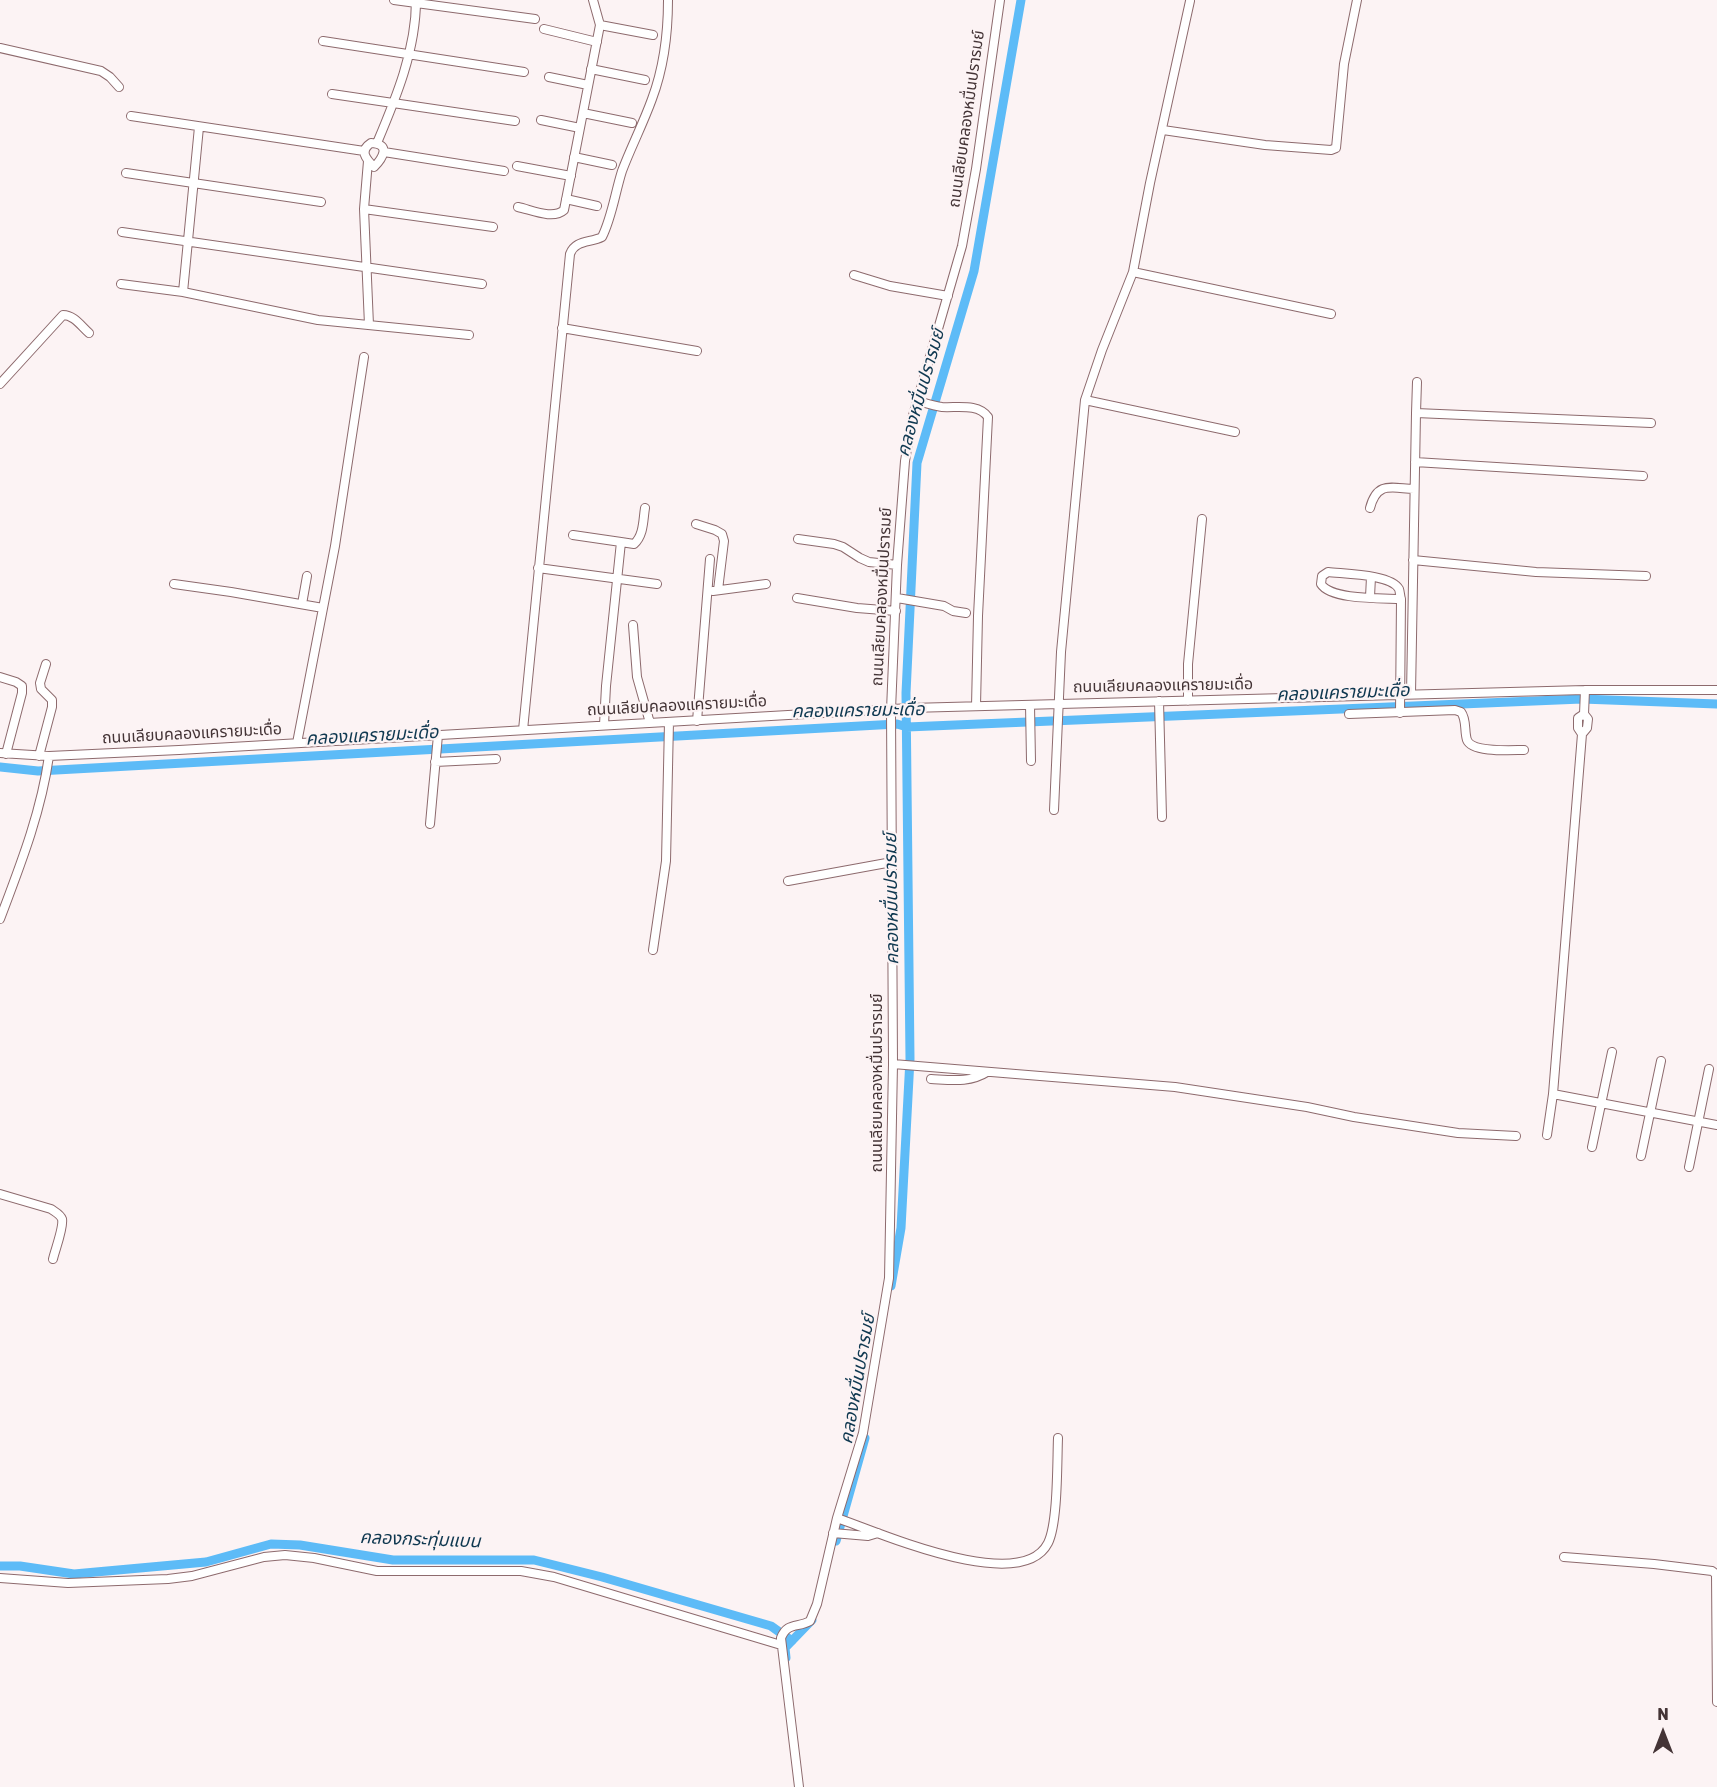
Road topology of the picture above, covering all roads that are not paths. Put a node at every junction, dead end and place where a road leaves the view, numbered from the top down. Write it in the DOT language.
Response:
graph roads {
  1 [pos="394,0"];
  2 [pos="593,0"];
  3 [pos="668,0"];
  4 [pos="1000,0"];
  5 [pos="1357,0"];
  6 [pos="1190,1"];
  7 [pos="416,2"];
  8 [pos="535,20"];
  9 [pos="600,25"];
  10 [pos="544,29"];
  11 [pos="653,35"];
  12 [pos="323,41"];
  13 [pos="597,42"];
  14 [pos="0,48"];
  15 [pos="409,54"];
  16 [pos="591,69"];
  17 [pos="524,72"];
  18 [pos="549,77"];
  19 [pos="645,80"];
  20 [pos="588,85"];
  21 [pos="119,87"];
  22 [pos="332,94"];
  23 [pos="394,103"];
  24 [pos="583,113"];
  25 [pos="131,116"];
  26 [pos="541,120"];
  27 [pos="515,122"];
  28 [pos="632,123"];
  29 [pos="199,127"];
  30 [pos="580,128"];
  31 [pos="1162,130"];
  32 [pos="377,143"];
  33 [pos="364,151"];
  34 [pos="384,152"];
  35 [pos="574,157"];
  36 [pos="368,161"];
  37 [pos="612,165"];
  38 [pos="517,166"];
  39 [pos="504,171"];
  40 [pos="126,173"];
  41 [pos="571,176"];
  42 [pos="194,183"];
  43 [pos="566,199"];
  44 [pos="321,202"];
  45 [pos="597,206"];
  46 [pos="518,207"];
  47 [pos="364,209"];
  48 [pos="493,227"];
  49 [pos="122,232"];
  50 [pos="189,240"];
  51 [pos="366,266"];
  52 [pos="1133,272"];
  53 [pos="854,275"];
  54 [pos="121,284"];
  55 [pos="482,284"];
  56 [pos="183,292"];
  57 [pos="948,296"];
  58 [pos="1331,314"];
  59 [pos="369,325"];
  60 [pos="562,328"];
  61 [pos="89,333"];
  62 [pos="469,335"];
  63 [pos="697,351"];
  64 [pos="364,357"];
  65 [pos="1417,382"];
  66 [pos="0,384"];
  67 [pos="1085,400"];
  68 [pos="918,401"];
  69 [pos="1416,413"];
  70 [pos="1651,423"];
  71 [pos="1235,432"];
  72 [pos="1415,462"];
  73 [pos="1643,476"];
  74 [pos="1414,489"];
  75 [pos="645,508"];
  76 [pos="1370,508"];
  77 [pos="1202,519"];
  78 [pos="696,524"];
  79 [pos="573,535"];
  80 [pos="798,539"];
  81 [pos="621,542"];
  82 [pos="710,559"];
  83 [pos="1413,560"];
  84 [pos="897,565"];
  85 [pos="538,568"];
  86 [pos="307,576"];
  87 [pos="1646,576"];
  88 [pos="1371,577"];
  89 [pos="617,579"];
  90 [pos="174,584"];
  91 [pos="657,584"];
  92 [pos="766,584"];
  93 [pos="718,590"];
  94 [pos="707,593"];
  95 [pos="1370,597"];
  96 [pos="797,598"];
  97 [pos="897,598"];
  98 [pos="1401,599"];
  99 [pos="303,604"];
  100 [pos="323,608"];
  101 [pos="896,611"];
  102 [pos="966,613"];
  103 [pos="633,625"];
  104 [pos="46,664"];
  105 [pos="0,677"];
  106 [pos="1717,690"];
  107 [pos="1411,694"];
  108 [pos="1585,695"];
  109 [pos="1188,701"];
  110 [pos="1400,703"];
  111 [pos="1058,704"];
  112 [pos="976,706"];
  113 [pos="1160,706"];
  114 [pos="1031,713"];
  115 [pos="891,714"];
  116 [pos="1349,714"];
  117 [pos="697,721"];
  118 [pos="650,723"];
  119 [pos="604,725"];
  120 [pos="523,730"];
  121 [pos="669,731"];
  122 [pos="438,735"];
  123 [pos="297,743"];
  124 [pos="1524,750"];
  125 [pos="3,754"];
  126 [pos="436,754"];
  127 [pos="496,759"];
  128 [pos="1031,761"];
  129 [pos="46,762"];
  130 [pos="1054,810"];
  131 [pos="1162,817"];
  132 [pos="430,824"];
  133 [pos="892,862"];
  134 [pos="788,881"];
  135 [pos="0,920"];
  136 [pos="653,950"];
  137 [pos="1612,1052"];
  138 [pos="1661,1061"];
  139 [pos="900,1064"];
  140 [pos="1709,1069"];
  141 [pos="987,1072"];
  142 [pos="931,1080"];
  143 [pos="1553,1094"];
  144 [pos="1601,1102"];
  145 [pos="1650,1112"];
  146 [pos="1699,1121"];
  147 [pos="1717,1125"];
  148 [pos="1547,1135"];
  149 [pos="1516,1136"];
  150 [pos="1592,1147"];
  151 [pos="1641,1156"];
  152 [pos="1689,1167"];
  153 [pos="0,1194"];
  154 [pos="53,1259"];
  155 [pos="1058,1438"];
  156 [pos="843,1520"];
  157 [pos="878,1533"];
  158 [pos="836,1534"];
  159 [pos="1564,1557"];
  160 [pos="0,1578"];
  161 [pos="782,1638"];
  162 [pos="1717,1702"];
  163 [pos="799,1787"];
  1 -- 7 [label="street"];
  2 -- 9 [label="street"];
  3 -- 60 [label="street"];
  4 -- 57 [label="street, ถนนเลียบคลองหมื่นปรารมย์"];
  5 -- 31 [label="street"];
  6 -- 31 [label="street"];
  7 -- 8 [label="street"];
  7 -- 15 [label="street"];
  9 -- 11 [label="street"];
  9 -- 13 [label="street"];
  10 -- 13 [label="street"];
  12 -- 15 [label="street"];
  13 -- 16 [label="street"];
  14 -- 21 [label="street"];
  15 -- 17 [label="street"];
  15 -- 23 [label="street"];
  16 -- 19 [label="street"];
  16 -- 20 [label="street"];
  18 -- 20 [label="street"];
  20 -- 24 [label="street"];
  22 -- 23 [label="street"];
  23 -- 27 [label="street"];
  23 -- 32 [label="street"];
  24 -- 28 [label="street"];
  24 -- 30 [label="street"];
  25 -- 29 [label="street"];
  26 -- 30 [label="street"];
  29 -- 33 [label="street"];
  29 -- 42 [label="street"];
  30 -- 35 [label="street"];
  31 -- 52 [label="street"];
  32 -- 33 [label="street"];
  32 -- 34 [label="street"];
  33 -- 36 [label="street"];
  34 -- 36 [label="street"];
  34 -- 39 [label="street"];
  35 -- 37 [label="street"];
  35 -- 41 [label="street"];
  36 -- 47 [label="street"];
  38 -- 41 [label="street"];
  40 -- 42 [label="street"];
  41 -- 43 [label="street"];
  42 -- 44 [label="street"];
  42 -- 50 [label="street"];
  43 -- 45 [label="street"];
  43 -- 46 [label="street"];
  47 -- 48 [label="street"];
  47 -- 51 [label="street"];
  49 -- 50 [label="street"];
  50 -- 51 [label="street"];
  50 -- 56 [label="street"];
  51 -- 55 [label="street"];
  51 -- 59 [label="street"];
  52 -- 58 [label="street"];
  52 -- 67 [label="street"];
  53 -- 57 [label="street"];
  54 -- 56 [label="street"];
  56 -- 59 [label="street"];
  57 -- 68 [label="street, ถนนเลียบคลองหมื่นปรารมย์"];
  59 -- 62 [label="street"];
  60 -- 63 [label="street"];
  60 -- 85 [label="street"];
  61 -- 66 [label="street"];
  64 -- 100 [label="street"];
  65 -- 69 [label="street"];
  67 -- 71 [label="street"];
  67 -- 111 [label="street"];
  68 -- 84 [label="street, ถนนเลียบคลองหมื่นปรารมย์"];
  68 -- 112 [label="street"];
  69 -- 70 [label="street"];
  69 -- 72 [label="street"];
  72 -- 73 [label="street"];
  72 -- 74 [label="street"];
  74 -- 76 [label="street"];
  74 -- 83 [label="street"];
  75 -- 81 [label="street"];
  77 -- 109 [label="street"];
  78 -- 93 [label="street"];
  79 -- 81 [label="street"];
  80 -- 84 [label="street"];
  81 -- 89 [label="street"];
  82 -- 94 [label="street"];
  83 -- 87 [label="street"];
  83 -- 107 [label="street"];
  84 -- 97 [label="street, ถนนเลียบคลองหมื่นปรารมย์"];
  85 -- 89 [label="street"];
  85 -- 120 [label="street"];
  86 -- 99 [label="street"];
  88 -- 95 [label="street"];
  88 -- 95 [label="street"];
  88 -- 98 [label="street"];
  89 -- 91 [label="street"];
  89 -- 119 [label="street"];
  90 -- 99 [label="street"];
  92 -- 93 [label="street"];
  93 -- 94 [label="street"];
  94 -- 117 [label="street"];
  95 -- 98 [label="street"];
  96 -- 101 [label="street"];
  97 -- 101 [label="street, ถนนเลียบคลองหมื่นปรารมย์"];
  97 -- 102 [label="street"];
  98 -- 110 [label="street"];
  99 -- 100 [label="street"];
  100 -- 123 [label="street"];
  101 -- 115 [label="street, ถนนเลียบคลองหมื่นปรารมย์"];
  103 -- 118 [label="street"];
  104 -- 129 [label="street"];
  105 -- 125 [label="street"];
  106 -- 108 [label="street, ถนนเลียบคลองแครายมะเดื่อ"];
  107 -- 108 [label="street, ถนนเลียบคลองแครายมะเดื่อ"];
  107 -- 110 [label="street, ถนนเลียบคลองแครายมะเดื่อ"];
  108 -- 143 [label="street"];
  109 -- 110 [label="street, ถนนเลียบคลองแครายมะเดื่อ"];
  109 -- 113 [label="street, ถนนเลียบคลองแครายมะเดื่อ"];
  110 -- 116 [label="street"];
  110 -- 124 [label="street"];
  111 -- 113 [label="street, ถนนเลียบคลองแครายมะเดื่อ"];
  111 -- 114 [label="street, ถนนเลียบคลองแครายมะเดื่อ"];
  111 -- 130 [label="street"];
  112 -- 114 [label="street, ถนนเลียบคลองแครายมะเดื่อ"];
  112 -- 115 [label="street, ถนนเลียบคลองแครายมะเดื่อ"];
  113 -- 131 [label="street"];
  114 -- 128 [label="street"];
  115 -- 117 [label="street, ถนนเลียบคลองแครายมะเดื่อ"];
  115 -- 133 [label="street, ถนนเลียบคลองหมื่นปรารมย์"];
  117 -- 121 [label="street, ถนนเลียบคลองแครายมะเดื่อ"];
  118 -- 119 [label="street, ถนนเลียบคลองแครายมะเดื่อ"];
  118 -- 121 [label="street, ถนนเลียบคลองแครายมะเดื่อ"];
  119 -- 120 [label="street, ถนนเลียบคลองแครายมะเดื่อ"];
  120 -- 122 [label="street, ถนนเลียบคลองแครายมะเดื่อ"];
  121 -- 136 [label="street"];
  122 -- 123 [label="street, ถนนเลียบคลองแครายมะเดื่อ"];
  122 -- 126 [label="street"];
  123 -- 129 [label="street, ถนนเลียบคลองแครายมะเดื่อ"];
  125 -- 129 [label="street, ถนนเลียบคลองแครายมะเดื่อ"];
  126 -- 127 [label="street"];
  126 -- 132 [label="street"];
  129 -- 135 [label="street"];
  133 -- 134 [label="street"];
  133 -- 139 [label="street, ถนนเลียบคลองหมื่นปรารมย์"];
  137 -- 144 [label="street"];
  138 -- 145 [label="street"];
  139 -- 141 [label="street"];
  139 -- 156 [label="street, ถนนเลียบคลองหมื่นปรารมย์"];
  140 -- 146 [label="street"];
  141 -- 142 [label="street"];
  141 -- 149 [label="street"];
  143 -- 144 [label="street"];
  143 -- 148 [label="street"];
  144 -- 145 [label="street"];
  144 -- 150 [label="street"];
  145 -- 146 [label="street"];
  145 -- 151 [label="street"];
  146 -- 147 [label="street"];
  146 -- 152 [label="street"];
  153 -- 154 [label="street"];
  155 -- 157 [label="street"];
  156 -- 157 [label="street"];
  156 -- 158 [label="street, ถนนเลียบคลองหมื่นปรารมย์"];
  157 -- 158 [label="street"];
  158 -- 161 [label="street, ถนนเลียบคลองหมื่นปรารมย์"];
  159 -- 162 [label="street"];
  160 -- 161 [label="street"];
  161 -- 163 [label="street"];
}
